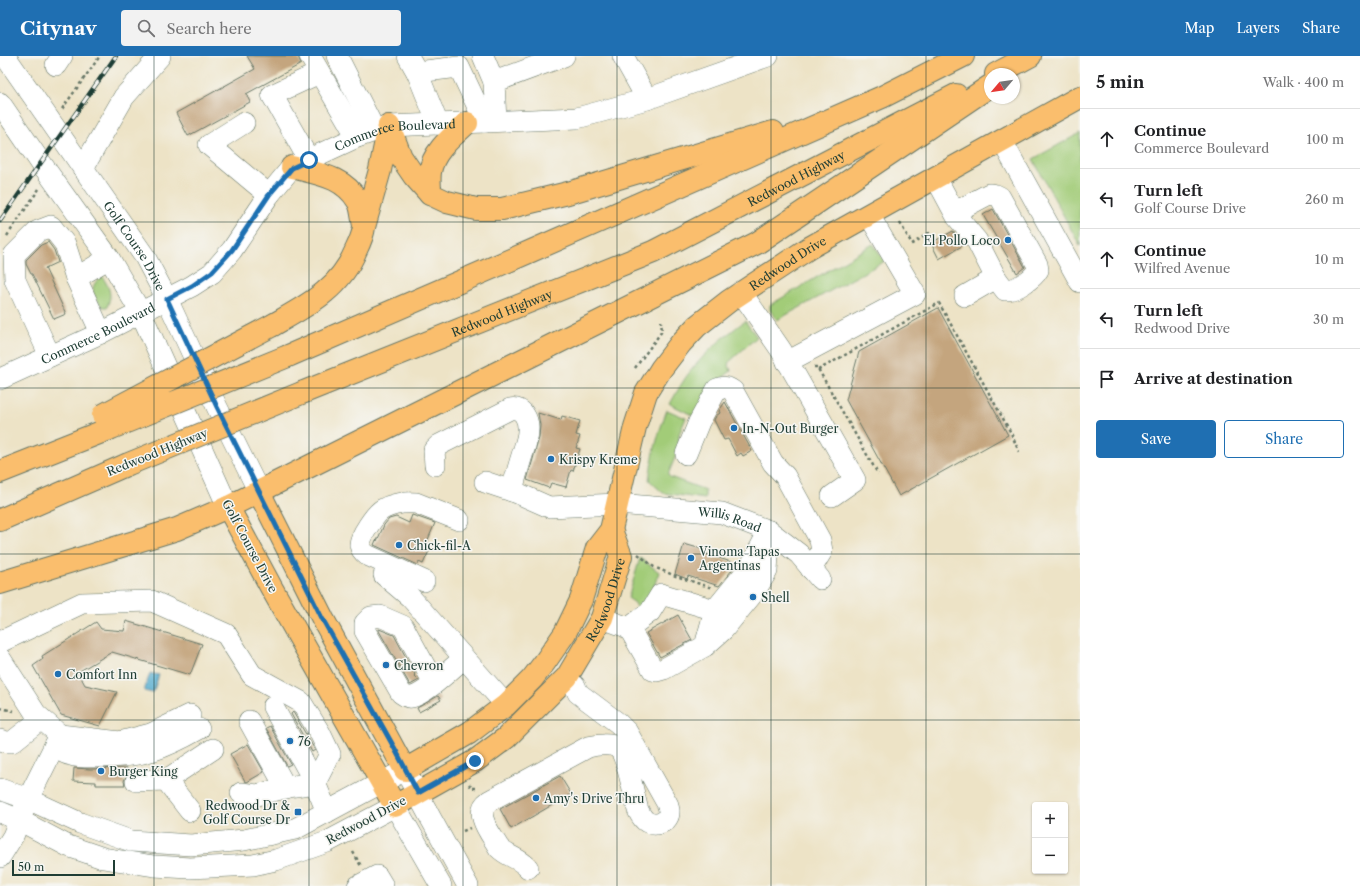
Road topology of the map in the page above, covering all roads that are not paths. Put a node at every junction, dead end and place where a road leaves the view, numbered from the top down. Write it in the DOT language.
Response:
graph roads {
  1 [pos="5,56"];
  2 [pos="160,56"];
  3 [pos="337,56"];
  4 [pos="483,56"];
  5 [pos="564,56"];
  6 [pos="623,56"];
  7 [pos="963,56"];
  8 [pos="1030,56"];
  9 [pos="1036,56"];
  10 [pos="762,57"];
  11 [pos="314,64"];
  12 [pos="412,64"];
  13 [pos="1007,68"];
  14 [pos="1018,68"];
  15 [pos="22,80"];
  16 [pos="984,80"];
  17 [pos="494,82"];
  18 [pos="984,90"];
  19 [pos="0,95"];
  20 [pos="882,97"];
  21 [pos="1080,97"];
  22 [pos="647,99"];
  23 [pos="0,103"];
  24 [pos="483,122"];
  25 [pos="244,123"];
  26 [pos="438,124"];
  27 [pos="374,131"];
  28 [pos="1002,141"];
  29 [pos="300,164"];
  30 [pos="83,168"];
  31 [pos="936,178"];
  32 [pos="430,194"];
  33 [pos="269,195"];
  34 [pos="955,212"];
  35 [pos="869,215"];
  36 [pos="364,227"];
  37 [pos="109,258"];
  38 [pos="76,278"];
  39 [pos="996,278"];
  40 [pos="1080,282"];
  41 [pos="741,292"];
  42 [pos="964,296"];
  43 [pos="167,299"];
  44 [pos="141,313"];
  45 [pos="101,333"];
  46 [pos="50,356"];
  47 [pos="788,362"];
  48 [pos="0,379"];
  49 [pos="106,422"];
  50 [pos="686,454"];
  51 [pos="435,466"];
  52 [pos="6,469"];
  53 [pos="485,482"];
  54 [pos="512,491"];
  55 [pos="259,492"];
  56 [pos="832,496"];
  57 [pos="618,504"];
  58 [pos="228,507"];
  59 [pos="0,520"];
  60 [pos="459,520"];
  61 [pos="611,530"];
  62 [pos="769,531"];
  63 [pos="384,575"];
  64 [pos="424,581"];
  65 [pos="0,584"];
  66 [pos="715,610"];
  67 [pos="426,615"];
  68 [pos="602,618"];
  69 [pos="403,626"];
  70 [pos="629,628"];
  71 [pos="0,642"];
  72 [pos="705,646"];
  73 [pos="0,658"];
  74 [pos="464,658"];
  75 [pos="434,683"];
  76 [pos="0,684"];
  77 [pos="575,686"];
  78 [pos="22,692"];
  79 [pos="291,696"];
  80 [pos="506,705"];
  81 [pos="273,707"];
  82 [pos="41,719"];
  83 [pos="195,722"];
  84 [pos="0,740"];
  85 [pos="57,741"];
  86 [pos="213,749"];
  87 [pos="406,770"];
  88 [pos="136,780"];
  89 [pos="166,780"];
  90 [pos="315,783"];
  91 [pos="382,783"];
  92 [pos="286,788"];
  93 [pos="0,789"];
  94 [pos="241,792"];
  95 [pos="418,793"];
  96 [pos="28,798"];
  97 [pos="395,806"];
  98 [pos="190,811"];
  99 [pos="0,812"];
  100 [pos="327,812"];
  101 [pos="19,820"];
  102 [pos="191,845"];
  103 [pos="0,857"];
  104 [pos="190,868"];
  105 [pos="528,868"];
  106 [pos="358,886"];
  107 [pos="383,886"];
  108 [pos="441,886"];
  109 [pos="468,886"];
  1 -- 15 [label="street, Golf Course Drive"];
  2 -- 30 [label="street"];
  3 -- 27 [label="street"];
  4 -- 17 [label="street"];
  5 -- 17 [label="street"];
  6 -- 22 [label="street"];
  7 -- 20 [label="main road"];
  8 -- 13 [label="main road"];
  9 -- 14 [label="main road"];
  10 -- 22 [label="street, Commerce Boulevard"];
  11 -- 27 [label="street"];
  11 -- 29 [label="street"];
  12 -- 24 [label="street"];
  12 -- 26 [label="street"];
  15 -- 19 [label="street"];
  15 -- 30 [label="street, Golf Course Drive"];
  16 -- 59 [label="main road, Redwood Highway, bridge"];
  17 -- 24 [label="street"];
  18 -- 55 [label="main road"];
  20 -- 32 [label="main road"];
  20 -- 49 [label="main road, bridge"];
  21 -- 28 [label="main road, Redwood Drive"];
  22 -- 24 [label="street, Commerce Boulevard"];
  23 -- 37 [label="street, Golf Course Drive"];
  24 -- 26 [label="street, Commerce Boulevard"];
  24 -- 32 [label="main road"];
  25 -- 33 [label="street"];
  26 -- 27 [label="street, Commerce Boulevard"];
  27 -- 29 [label="street, Commerce Boulevard"];
  27 -- 32 [label="main road"];
  27 -- 36 [label="main road"];
  28 -- 31 [label="main road, Redwood Drive"];
  28 -- 40 [label="street"];
  29 -- 33 [label="street, Commerce Boulevard"];
  29 -- 36 [label="main road"];
  30 -- 43 [label="street, Golf Course Drive"];
  31 -- 34 [label="street"];
  31 -- 35 [label="main road, Redwood Drive"];
  33 -- 43 [label="street, Commerce Boulevard"];
  34 -- 39 [label="street"];
  34 -- 39 [label="street"];
  35 -- 41 [label="main road, Redwood Drive"];
  35 -- 47 [label="street"];
  36 -- 49 [label="main road, bridge"];
  37 -- 38 [label="street"];
  37 -- 44 [label="street, Golf Course Drive"];
  38 -- 45 [label="street"];
  38 -- 46 [label="street"];
  39 -- 42 [label="street"];
  41 -- 47 [label="street"];
  41 -- 57 [label="main road, Redwood Drive"];
  43 -- 44 [label="street, Commerce Boulevard"];
  43 -- 55 [label="street, Golf Course Drive"];
  44 -- 45 [label="street, Commerce Boulevard"];
  44 -- 58 [label="street, Golf Course Drive"];
  45 -- 46 [label="street, Commerce Boulevard"];
  46 -- 48 [label="street, Commerce Boulevard"];
  47 -- 56 [label="street"];
  49 -- 52 [label="main road"];
  50 -- 62 [label="street, Willis Road"];
  51 -- 54 [label="street"];
  53 -- 54 [label="street, Willis Road"];
  54 -- 57 [label="street, Willis Road"];
  55 -- 58 [label="main road"];
  55 -- 87 [label="main road, Golf Course Drive"];
  57 -- 61 [label="main road, Redwood Drive"];
  57 -- 62 [label="street, Willis Road"];
  58 -- 65 [label="main road"];
  58 -- 91 [label="main road, Golf Course Drive"];
  60 -- 64 [label="street"];
  61 -- 68 [label="main road, Redwood Drive"];
  61 -- 80 [label="main road, Redwood Drive"];
  62 -- 66 [label="street"];
  62 -- 72 [label="street"];
  63 -- 67 [label="street"];
  66 -- 70 [label="street"];
  66 -- 72 [label="street"];
  67 -- 69 [label="street"];
  67 -- 74 [label="street"];
  68 -- 70 [label="street"];
  68 -- 95 [label="main road, Redwood Drive"];
  69 -- 75 [label="street"];
  69 -- 75 [label="street"];
  70 -- 72 [label="street"];
  71 -- 79 [label="street"];
  73 -- 78 [label="street"];
  74 -- 75 [label="street"];
  74 -- 80 [label="street"];
  76 -- 78 [label="street"];
  77 -- 105 [label="street"];
  78 -- 82 [label="street"];
  79 -- 81 [label="street"];
  79 -- 90 [label="street"];
  80 -- 87 [label="main road, Redwood Drive"];
  81 -- 90 [label="street"];
  81 -- 92 [label="street"];
  82 -- 84 [label="street"];
  82 -- 85 [label="street"];
  83 -- 85 [label="street"];
  85 -- 96 [label="street"];
  86 -- 89 [label="street"];
  87 -- 91 [label="street, Redwood Drive"];
  87 -- 95 [label="street"];
  88 -- 89 [label="street"];
  89 -- 98 [label="street"];
  90 -- 92 [label="street"];
  90 -- 100 [label="street"];
  91 -- 97 [label="main road, Golf Course Drive"];
  91 -- 100 [label="street, Redwood Drive"];
  92 -- 94 [label="street"];
  93 -- 96 [label="street, Redwood Drive"];
  95 -- 97 [label="main road, Redwood Drive"];
  95 -- 109 [label="street"];
  96 -- 101 [label="street"];
  96 -- 102 [label="street, Redwood Drive"];
  97 -- 104 [label="street, Redwood Drive"];
  97 -- 108 [label="street"];
  99 -- 101 [label="street, Redwood Drive"];
  100 -- 102 [label="street, Redwood Drive"];
  101 -- 103 [label="street"];
  101 -- 104 [label="street, Redwood Drive"];
  102 -- 104 [label="street"];
  106 -- 107 [label="street"];
}
